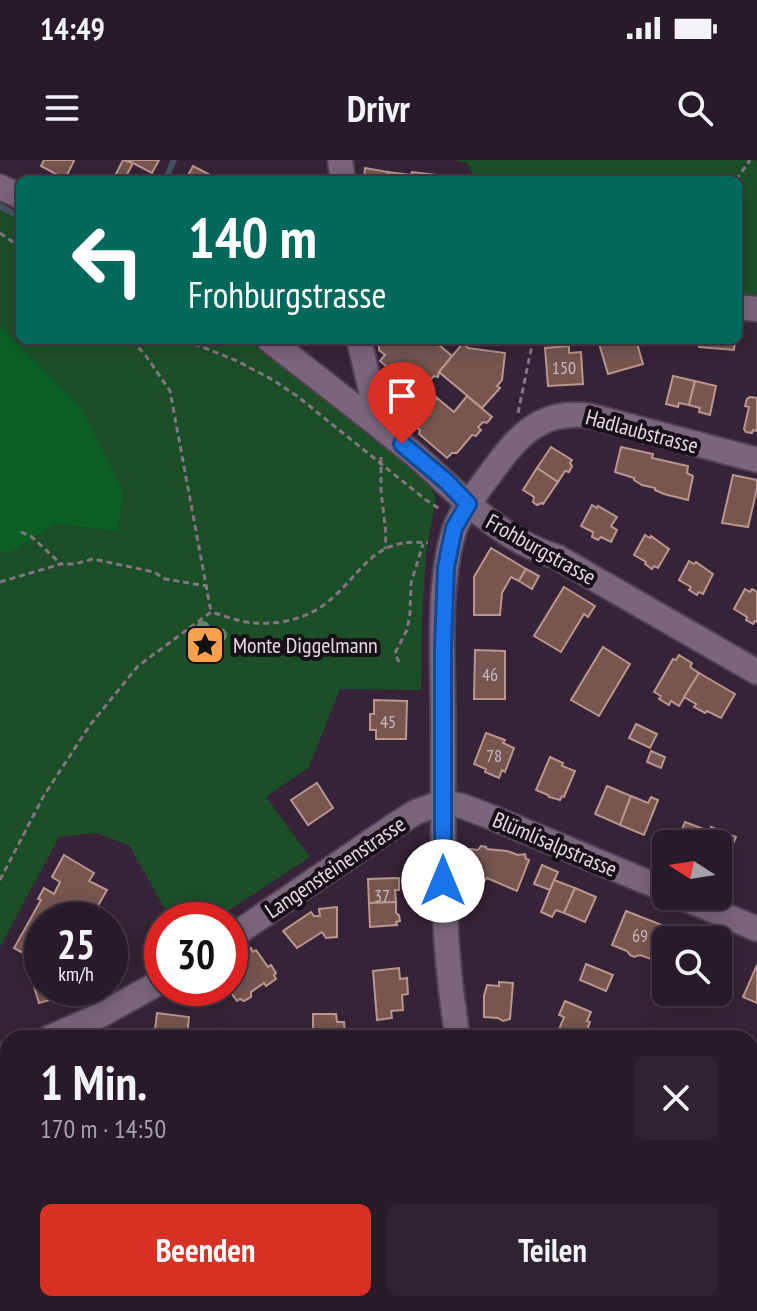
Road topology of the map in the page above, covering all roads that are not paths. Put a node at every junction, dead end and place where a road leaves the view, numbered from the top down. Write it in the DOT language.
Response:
graph roads {
  1 [pos="274,344"];
  2 [pos="360,344"];
  3 [pos="379,425"];
  4 [pos="757,460"];
  5 [pos="468,504"];
  6 [pos="757,672"];
  7 [pos="443,802"];
  8 [pos="652,884"];
  9 [pos="712,910"];
  10 [pos="248,926"];
  11 [pos="757,929"];
  12 [pos="144,991"];
  13 [pos="67,1030"];
  14 [pos="457,1030"];
  1 -- 3 [label="street, Frohburgstrasse"];
  2 -- 3 [label="street"];
  3 -- 5 [label="street, Frohburgstrasse"];
  4 -- 5 [label="street, Hadlaubstrasse"];
  5 -- 6 [label="street, Frohburgstrasse"];
  5 -- 7 [label="street, Hadlaubstrasse"];
  7 -- 8 [label="street, Blümlisalpstrasse"];
  7 -- 10 [label="street, Langensteinenstrasse"];
  7 -- 14 [label="street, Hadlaubstrasse"];
  9 -- 11 [label="street"];
  12 -- 13 [label="street"];
}
